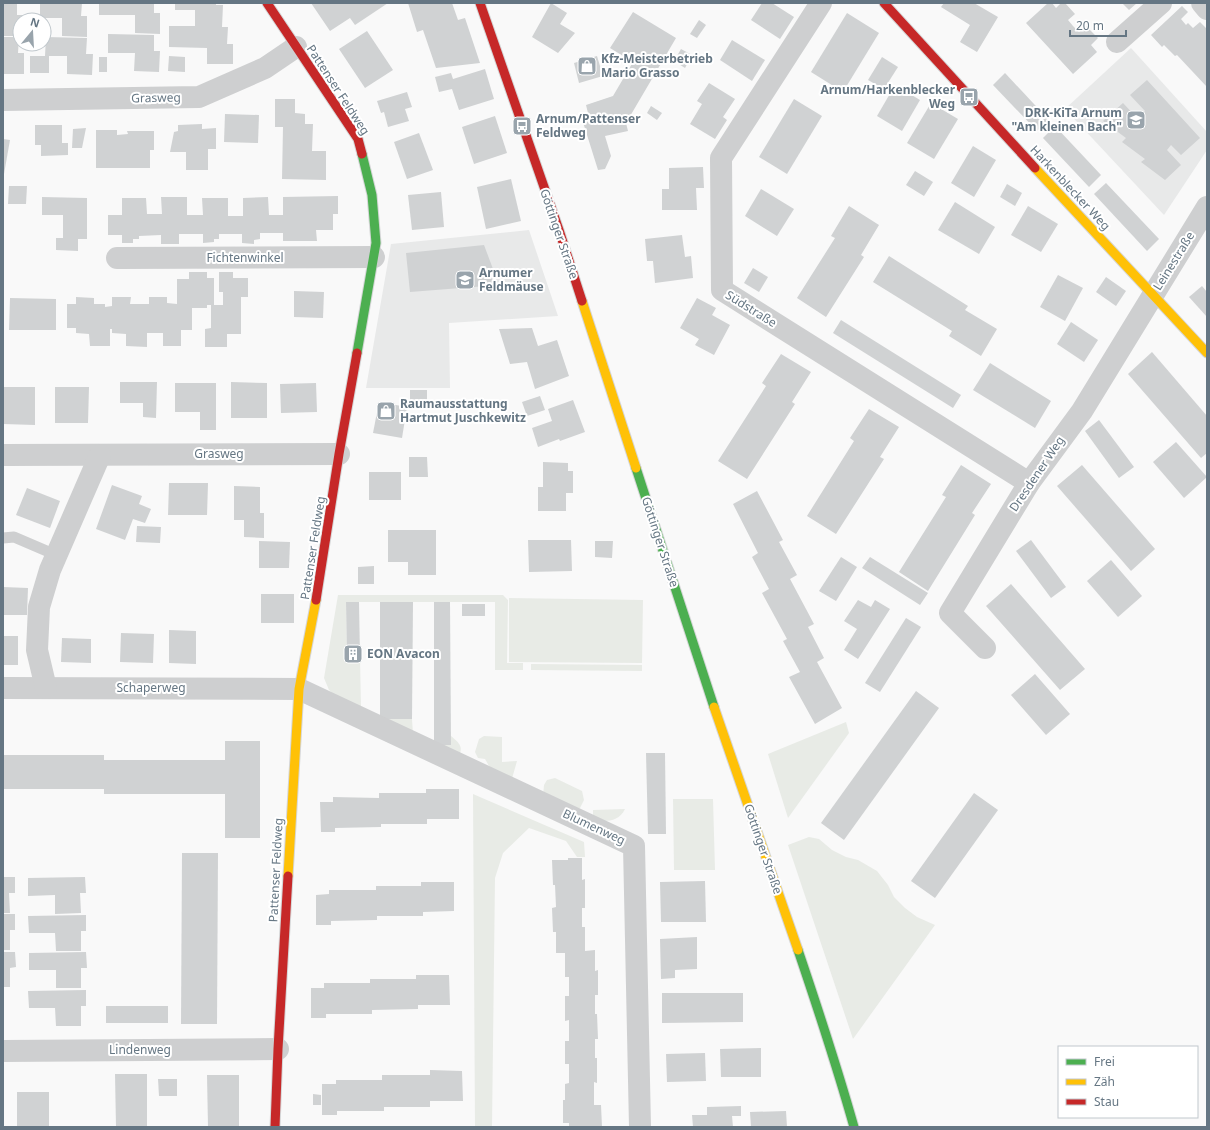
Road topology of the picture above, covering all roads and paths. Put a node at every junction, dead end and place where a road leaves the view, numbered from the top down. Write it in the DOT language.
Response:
graph roads {
  1 [pos="267,3"];
  2 [pos="480,3"];
  3 [pos="821,3"];
  4 [pos="884,3"];
  5 [pos="1160,3"];
  6 [pos="1202,3"];
  7 [pos="1207,9"];
  8 [pos="1116,42"];
  9 [pos="296,46"];
  10 [pos="3,100"];
  11 [pos="1207,207"];
  12 [pos="374,257"];
  13 [pos="117,258"];
  14 [pos="1153,294"];
  15 [pos="1207,353"];
  16 [pos="100,454"];
  17 [pos="339,454"];
  18 [pos="3,455"];
  19 [pos="1029,483"];
  20 [pos="3,538"];
  21 [pos="56,555"];
  22 [pos="985,648"];
  23 [pos="3,688"];
  24 [pos="46,688"];
  25 [pos="300,689"];
  26 [pos="278,1049"];
  27 [pos="3,1051"];
  28 [pos="841,1080"];
  29 [pos="276,1127"];
  30 [pos="640,1127"];
  31 [pos="854,1127"];
  32 [pos="859,1127"];
  1 -- 9 [label="street, Pattenser Feldweg"];
  2 -- 28 [label="street, Göttinger Straße"];
  3 -- 19 [label="street, Südstraße"];
  4 -- 14 [label="street, Harkenblecker Weg"];
  5 -- 8 [label="street"];
  6 -- 7 [label="street"];
  9 -- 10 [label="street, Grasweg"];
  9 -- 12 [label="street, Pattenser Feldweg"];
  11 -- 14 [label="street, Leinestraße"];
  12 -- 13 [label="street, Fichtenwinkel"];
  12 -- 17 [label="street, Pattenser Feldweg"];
  14 -- 15 [label="street, Harkenblecker Weg"];
  14 -- 19 [label="street, Dresdener Weg"];
  16 -- 17 [label="street, Grasweg"];
  16 -- 18 [label="street, Grasweg"];
  16 -- 21 [label="street"];
  17 -- 25 [label="street, Pattenser Feldweg"];
  19 -- 22 [label="street, Dresdener Weg"];
  20 -- 21 [label="lane"];
  21 -- 24 [label="street"];
  23 -- 24 [label="street, Schaperweg"];
  24 -- 25 [label="street, Schaperweg"];
  25 -- 26 [label="street, Pattenser Feldweg"];
  25 -- 30 [label="street, Blumenweg"];
  26 -- 27 [label="street, Lindenweg"];
  26 -- 29 [label="street, Pattenser Feldweg"];
  28 -- 31 [label="street, Göttinger Straße"];
  28 -- 32 [label="street, Göttinger Straße"];
}
